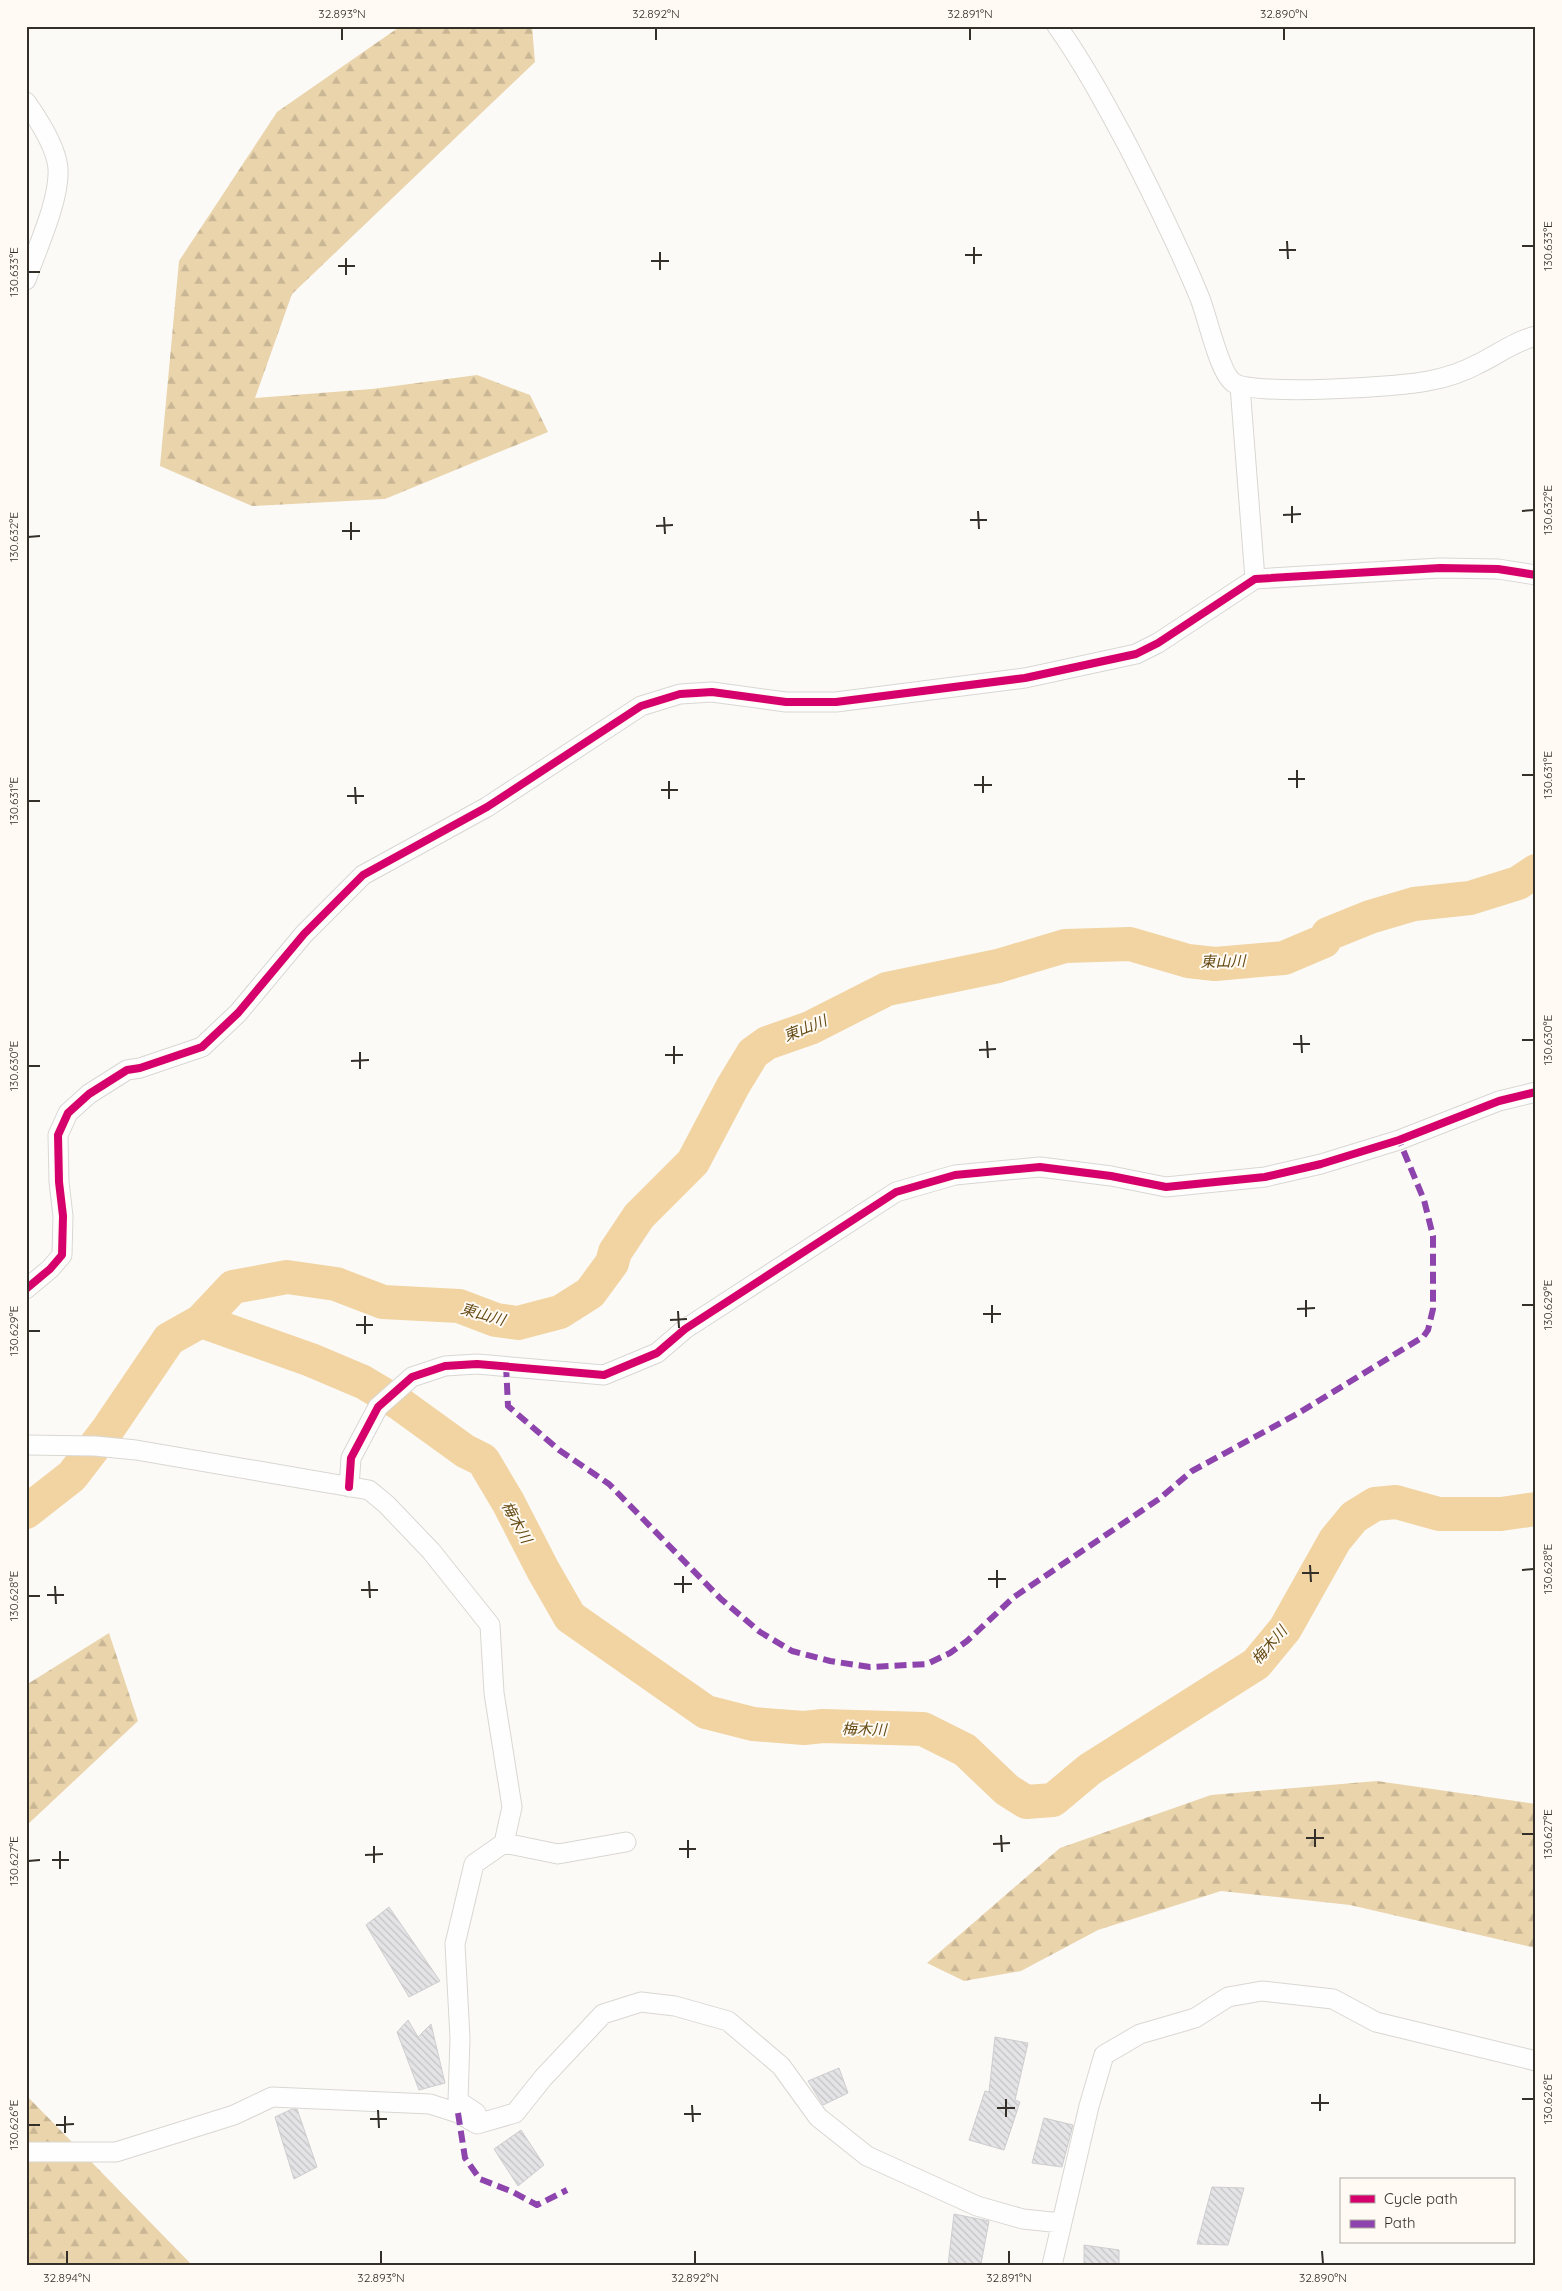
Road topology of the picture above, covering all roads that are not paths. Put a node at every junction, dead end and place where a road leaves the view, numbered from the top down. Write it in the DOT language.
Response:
graph roads {
  1 [pos="1057,26"];
  2 [pos="26,102"];
  3 [pos="26,280"];
  4 [pos="1536,336"];
  5 [pos="1240,386"];
  6 [pos="1536,575"];
  7 [pos="1255,579"];
  8 [pos="1536,1092"];
  9 [pos="26,1289"];
  10 [pos="26,1444"];
  11 [pos="349,1487"];
  12 [pos="626,1842"];
  13 [pos="504,1843"];
  14 [pos="1536,2061"];
  15 [pos="488,2121"];
  16 [pos="26,2152"];
  17 [pos="1060,2223"];
  18 [pos="1052,2265"];
  1 -- 5 [label="street"];
  2 -- 3 [label="street"];
  4 -- 5 [label="street"];
  5 -- 7 [label="street"];
  6 -- 7 [label="street"];
  7 -- 9 [label="street"];
  8 -- 11 [label="street"];
  10 -- 11 [label="street"];
  11 -- 13 [label="street"];
  12 -- 13 [label="street"];
  13 -- 15 [label="street"];
  14 -- 17 [label="street"];
  15 -- 16 [label="street"];
  15 -- 17 [label="street"];
  17 -- 18 [label="street"];
}
